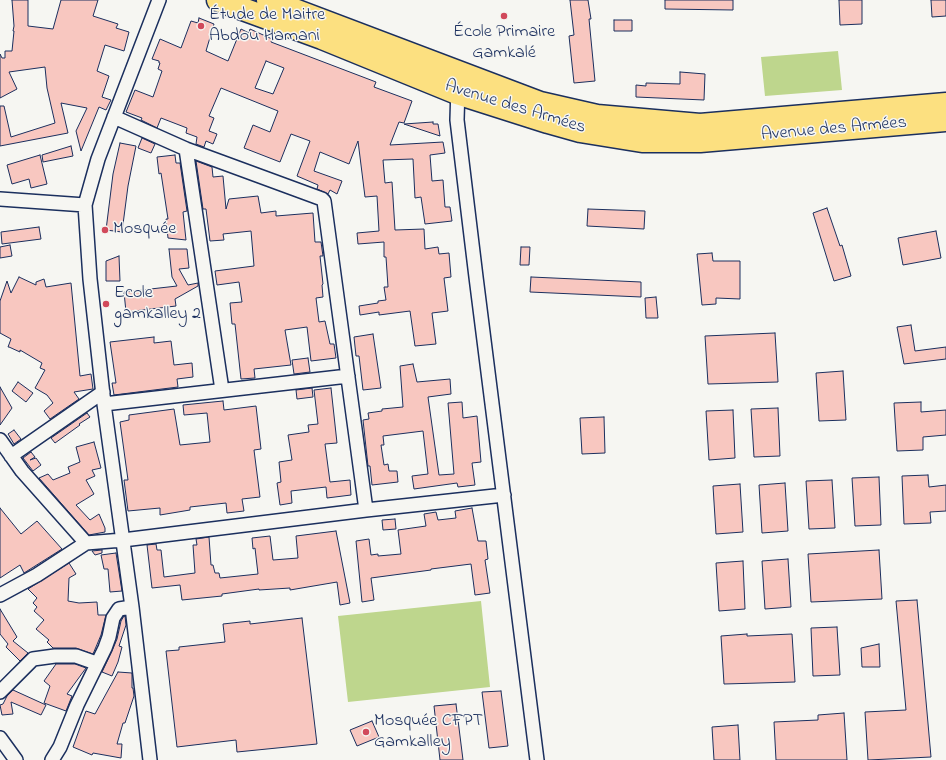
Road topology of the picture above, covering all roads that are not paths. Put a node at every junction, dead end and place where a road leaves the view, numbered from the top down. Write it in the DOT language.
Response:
graph roads {
  1 [pos="159,0"];
  2 [pos="218,0"];
  3 [pos="268,0"];
  4 [pos="458,83"];
  5 [pos="946,104"];
  6 [pos="114,117"];
  7 [pos="946,120"];
  8 [pos="186,149"];
  9 [pos="0,199"];
  10 [pos="86,205"];
  11 [pos="348,376"];
  12 [pos="222,390"];
  13 [pos="103,398"];
  14 [pos="0,440"];
  15 [pos="11,456"];
  16 [pos="504,495"];
  17 [pos="366,510"];
  18 [pos="122,540"];
  19 [pos="86,543"];
  20 [pos="0,595"];
  21 [pos="132,607"];
  22 [pos="96,663"];
  23 [pos="0,692"];
  24 [pos="0,738"];
  25 [pos="16,760"];
  26 [pos="52,760"];
  27 [pos="150,760"];
  28 [pos="537,760"];
  1 -- 6 [label="street"];
  2 -- 4 [label="highway, Avenue des Armées"];
  3 -- 4 [label="highway, Avenue des Armées"];
  4 -- 5 [label="highway, Avenue des Armées"];
  4 -- 7 [label="highway, Avenue des Armées"];
  4 -- 16 [label="street"];
  6 -- 8 [label="street"];
  6 -- 10 [label="street"];
  8 -- 11 [label="street"];
  8 -- 12 [label="street"];
  9 -- 10 [label="street"];
  10 -- 13 [label="street"];
  11 -- 12 [label="street"];
  11 -- 17 [label="street"];
  12 -- 13 [label="street"];
  13 -- 15 [label="street"];
  13 -- 18 [label="street"];
  14 -- 15 [label="street"];
  15 -- 19 [label="street"];
  16 -- 17 [label="street"];
  16 -- 28 [label="street"];
  17 -- 18 [label="street"];
  18 -- 19 [label="street"];
  18 -- 21 [label="street"];
  19 -- 20 [label="street"];
  21 -- 22 [label="street"];
  21 -- 27 [label="street"];
  22 -- 23 [label="street"];
  22 -- 26 [label="street"];
  24 -- 25 [label="street"];
}
